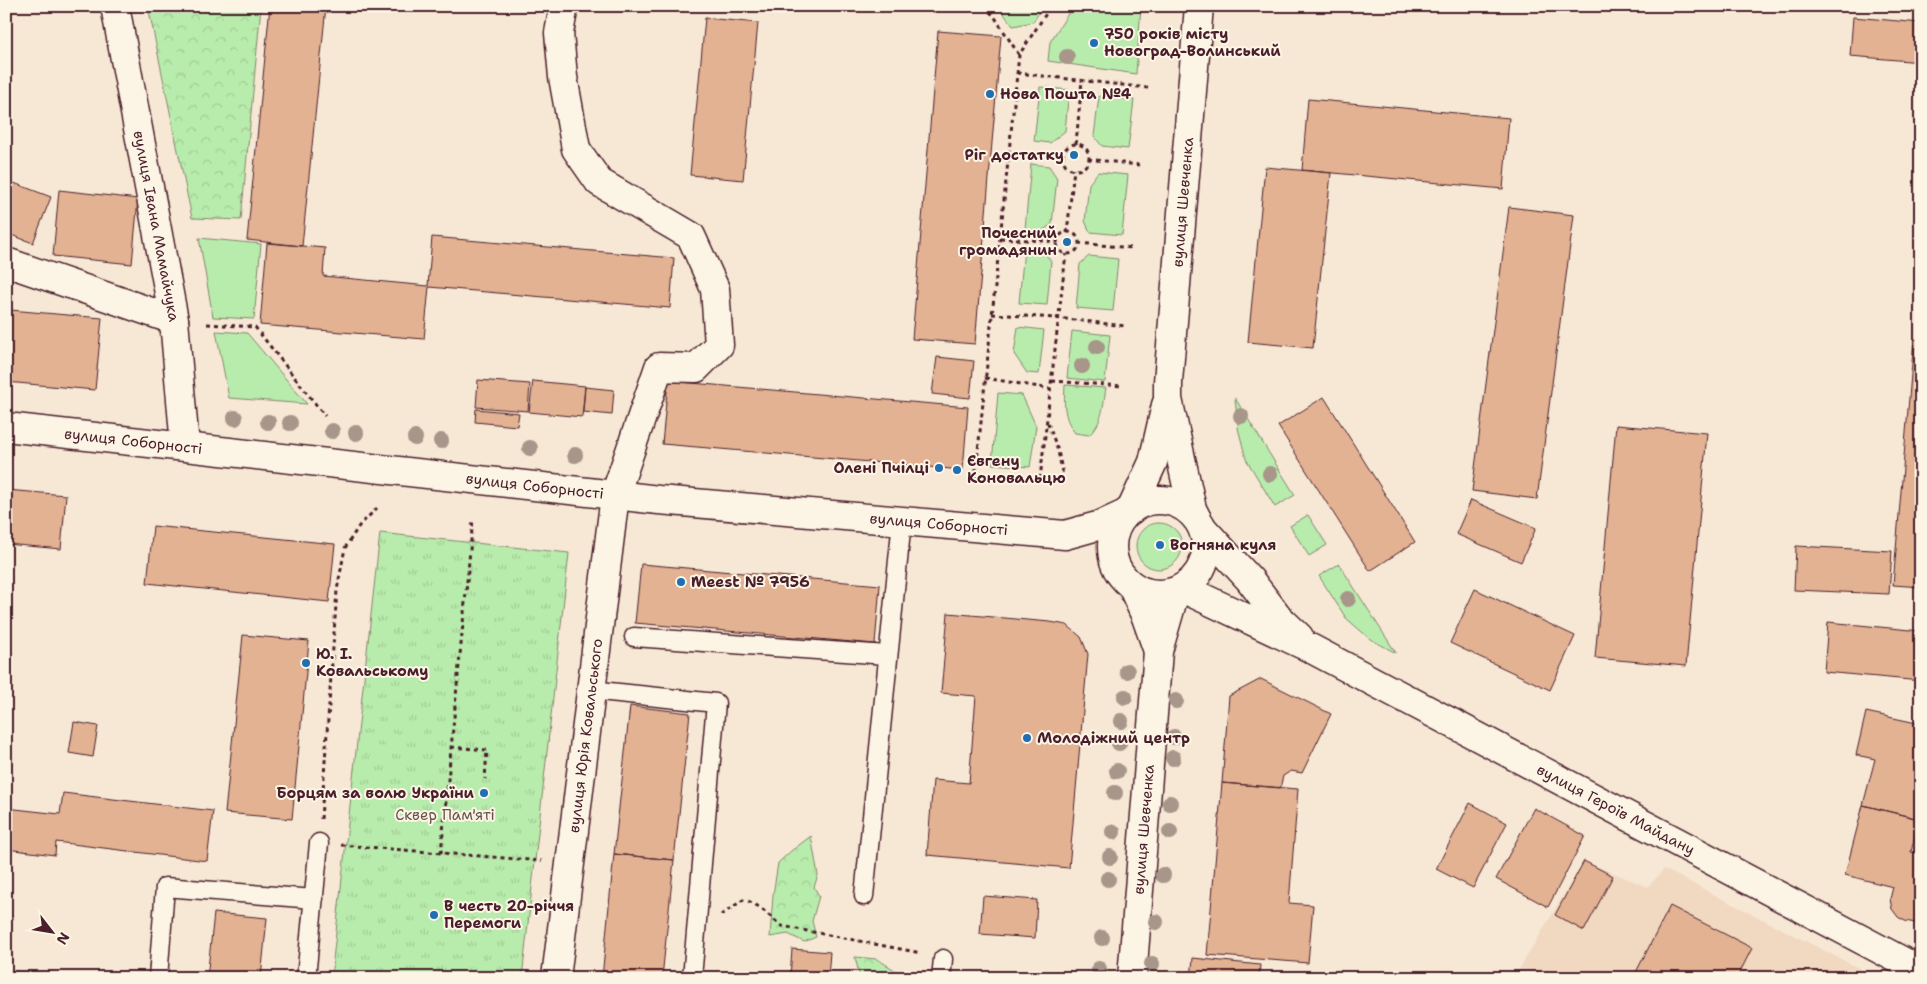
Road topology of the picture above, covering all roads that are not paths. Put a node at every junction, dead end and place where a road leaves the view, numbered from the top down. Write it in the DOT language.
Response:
graph roads {
  1 [pos="115,6"];
  2 [pos="564,6"];
  3 [pos="1199,6"];
  4 [pos="6,262"];
  5 [pos="174,320"];
  6 [pos="1168,398"];
  7 [pos="6,427"];
  8 [pos="185,446"];
  9 [pos="615,495"];
  10 [pos="1128,512"];
  11 [pos="902,521"];
  12 [pos="1200,524"];
  13 [pos="1065,535"];
  14 [pos="1126,579"];
  15 [pos="1179,590"];
  16 [pos="634,637"];
  17 [pos="1310,648"];
  18 [pos="1158,651"];
  19 [pos="887,655"];
  20 [pos="590,690"];
  21 [pos="319,843"];
  22 [pos="864,896"];
  23 [pos="314,899"];
  24 [pos="943,959"];
  25 [pos="1921,971"];
  26 [pos="158,978"];
  27 [pos="306,978"];
  28 [pos="556,978"];
  29 [pos="692,978"];
  30 [pos="941,978"];
  31 [pos="1132,978"];
  1 -- 5 [label="street, вулиця Івана Мамайчука"];
  2 -- 9 [label="street, вулиця Юрія Ковальського"];
  3 -- 6 [label="street, вулиця Шевченка"];
  4 -- 5 [label="street"];
  5 -- 8 [label="street, вулиця Івана Мамайчука"];
  6 -- 10 [label="street, вулиця Шевченка"];
  6 -- 12 [label="street, вулиця Шевченка"];
  7 -- 8 [label="street, вулиця Соборності"];
  8 -- 9 [label="street, вулиця Соборності"];
  9 -- 11 [label="street, вулиця Соборності"];
  9 -- 20 [label="street, вулиця Юрія Ковальського"];
  10 -- 12 [label="street"];
  10 -- 13 [label="street, вулиця Соборності"];
  10 -- 14 [label="street"];
  11 -- 13 [label="street, вулиця Соборності"];
  11 -- 19 [label="lane"];
  12 -- 15 [label="street"];
  12 -- 17 [label="street, вулиця Героїв Майдану"];
  13 -- 14 [label="street, вулиця Соборності"];
  14 -- 15 [label="street"];
  14 -- 18 [label="street, вулиця Шевченка"];
  15 -- 17 [label="street, вулиця Героїв Майдану"];
  15 -- 18 [label="street, вулиця Шевченка"];
  16 -- 19 [label="lane"];
  17 -- 25 [label="street, вулиця Героїв Майдану"];
  18 -- 31 [label="street, вулиця Шевченка"];
  19 -- 22 [label="lane"];
  20 -- 28 [label="street, вулиця Юрія Ковальського"];
  20 -- 29 [label="lane"];
  21 -- 23 [label="lane"];
  23 -- 26 [label="lane"];
  23 -- 27 [label="lane"];
  24 -- 30 [label="lane"];
}
